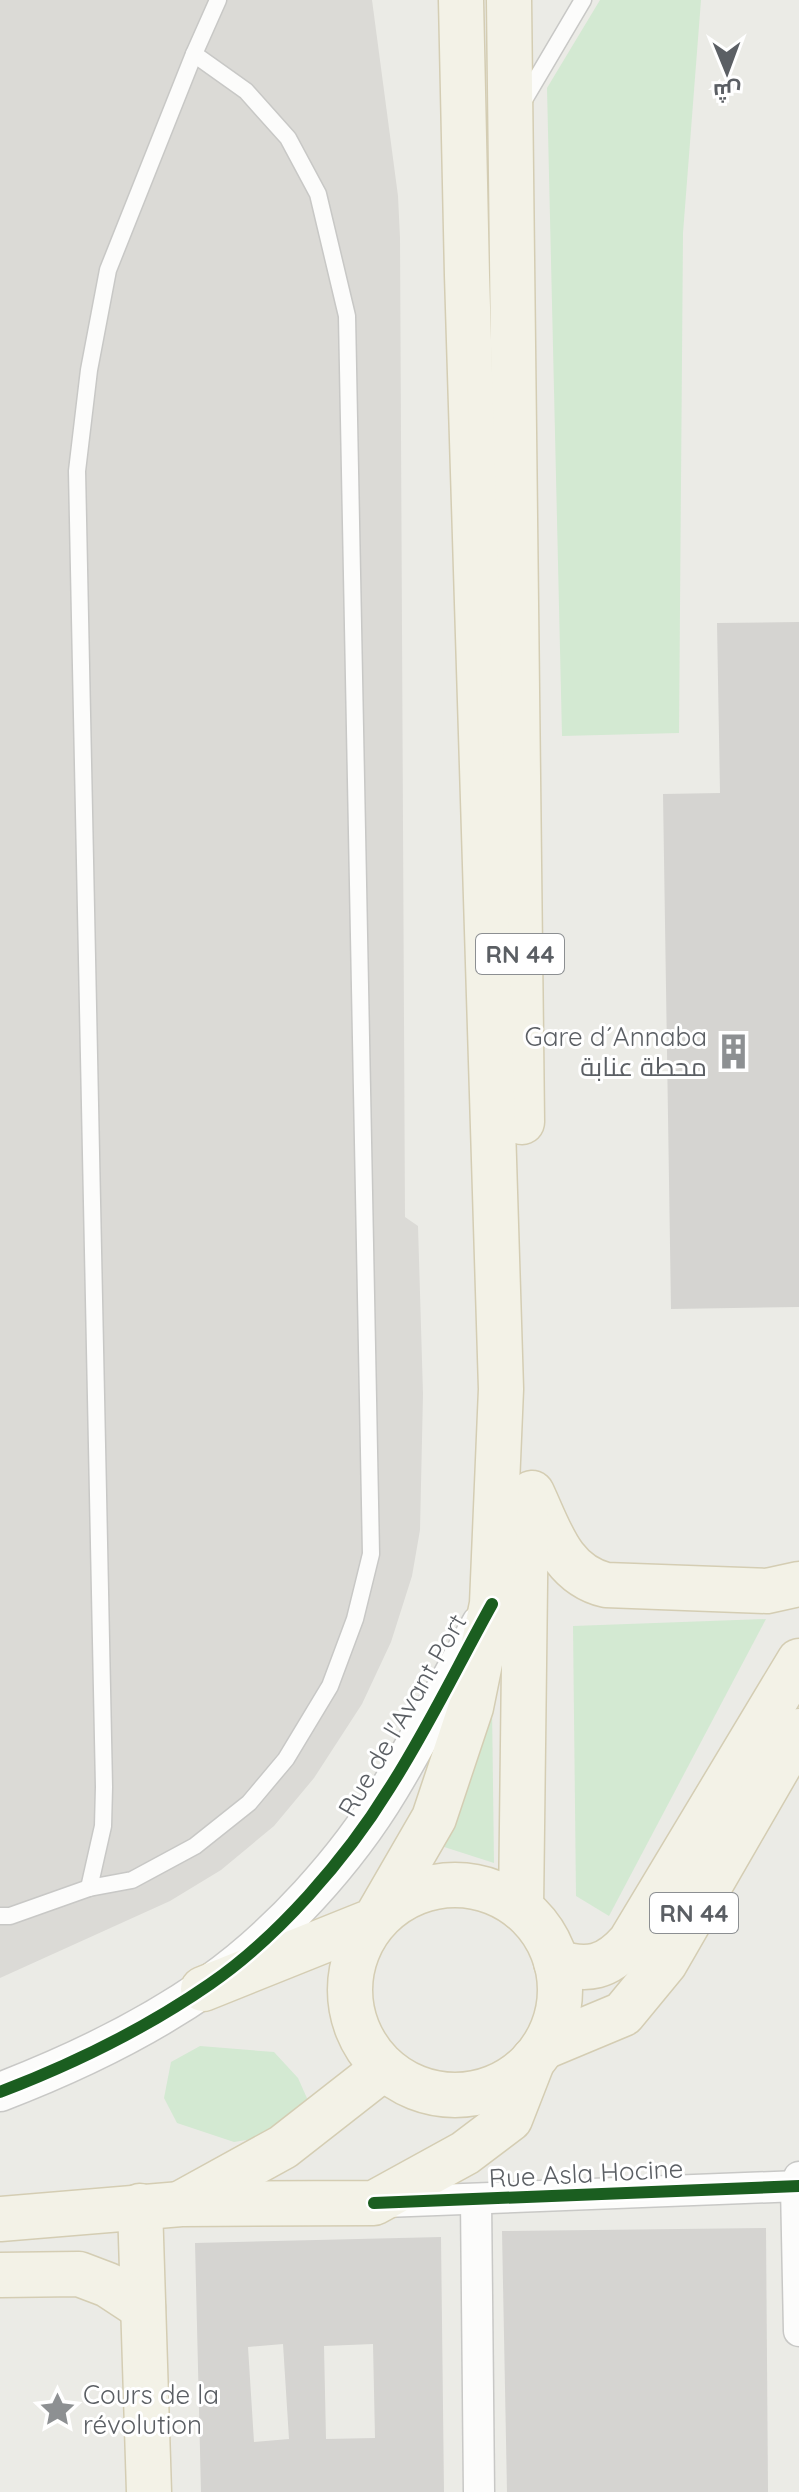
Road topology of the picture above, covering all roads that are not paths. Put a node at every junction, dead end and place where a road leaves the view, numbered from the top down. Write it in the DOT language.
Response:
graph roads {
  1 [pos="218,0"];
  2 [pos="461,0"];
  3 [pos="509,0"];
  4 [pos="583,0"];
  5 [pos="194,54"];
  6 [pos="510,124"];
  7 [pos="527,1482"];
  8 [pos="799,1584"];
  9 [pos="492,1604"];
  10 [pos="799,1661"];
  11 [pos="799,1731"];
  12 [pos="89,1888"];
  13 [pos="521,1908"];
  14 [pos="0,1916"];
  15 [pos="375,1920"];
  16 [pos="556,1962"];
  17 [pos="203,1989"];
  18 [pos="623,2014"];
  19 [pos="538,2053"];
  20 [pos="384,2068"];
  21 [pos="0,2092"];
  22 [pos="510,2119"];
  23 [pos="798,2183"];
  24 [pos="476,2200"];
  25 [pos="374,2203"];
  26 [pos="161,2205"];
  27 [pos="0,2219"];
  28 [pos="0,2275"];
  29 [pos="143,2308"];
  30 [pos="799,2331"];
  31 [pos="149,2492"];
  32 [pos="479,2492"];
  1 -- 5 [label="lane"];
  2 -- 9 [label="main road"];
  3 -- 6 [label="main road, RN 44"];
  4 -- 6 [label="lane"];
  5 -- 12 [label="lane"];
  5 -- 12 [label="lane"];
  6 -- 7 [label="main road, RN 44"];
  7 -- 8 [label="main road"];
  7 -- 13 [label="main road, RN 44"];
  9 -- 15 [label="main road"];
  9 -- 17 [label="street, Rue de l'Avant Port"];
  10 -- 16 [label="main road, RN 44"];
  11 -- 18 [label="main road, RN 44"];
  12 -- 14 [label="lane"];
  13 -- 15 [label="main road"];
  13 -- 16 [label="main road"];
  15 -- 17 [label="main road"];
  15 -- 20 [label="main road"];
  16 -- 19 [label="main road"];
  17 -- 21 [label="street, Rue de l'Avant Port"];
  18 -- 19 [label="main road, RN 44"];
  18 -- 22 [label="main road, Rue Asla Hocine"];
  19 -- 20 [label="main road"];
  19 -- 22 [label="main road"];
  20 -- 26 [label="main road"];
  22 -- 25 [label="main road, Rue Asla Hocine"];
  23 -- 24 [label="street, Rue Asla Hocine"];
  23 -- 30 [label="street"];
  24 -- 25 [label="street, Rue Asla Hocine"];
  24 -- 32 [label="street"];
  25 -- 26 [label="main road, Rue Asla Hocine"];
  26 -- 27 [label="main road, Rue Asla Hocine"];
  26 -- 29 [label="main road"];
  28 -- 29 [label="main road"];
  29 -- 31 [label="main road"];
}
